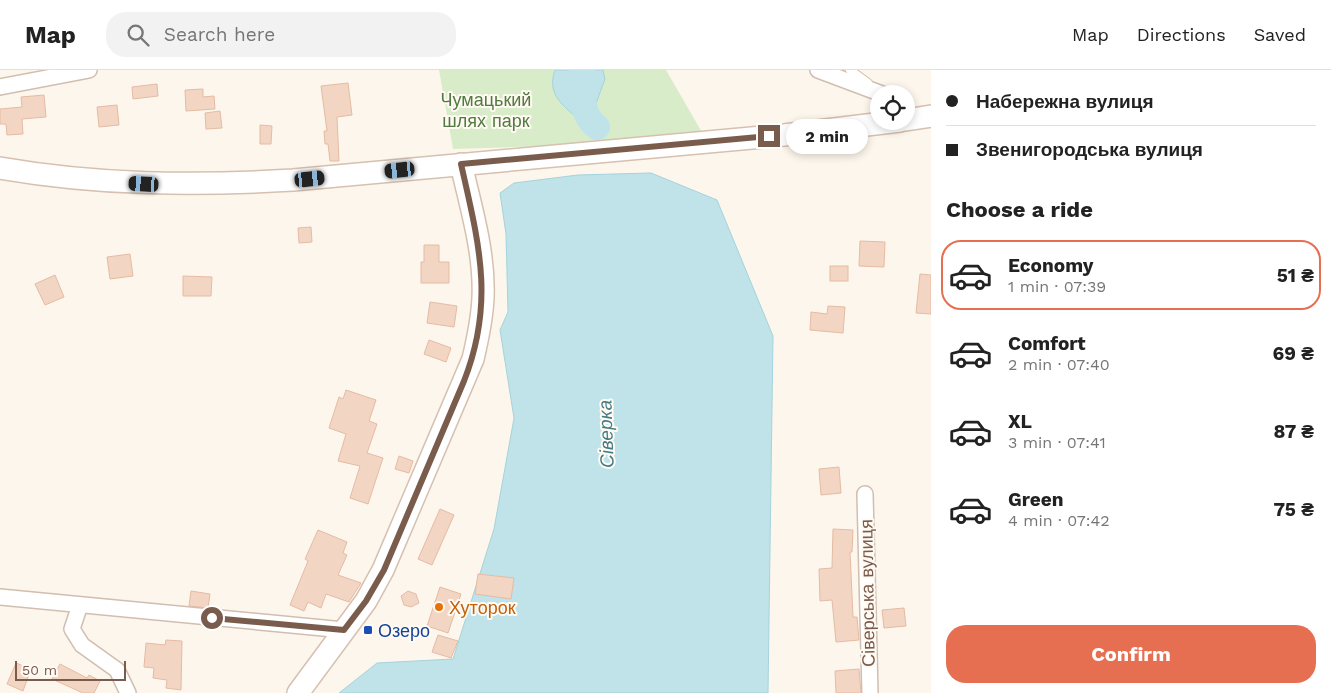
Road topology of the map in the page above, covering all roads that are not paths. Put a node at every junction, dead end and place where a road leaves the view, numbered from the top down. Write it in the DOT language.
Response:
graph roads {
  1 [pos="89,70"];
  2 [pos="818,70"];
  3 [pos="850,70"];
  4 [pos="871,85"];
  5 [pos="0,87"];
  6 [pos="870,89"];
  7 [pos="931,116"];
  8 [pos="915,119"];
  9 [pos="870,125"];
  10 [pos="461,164"];
  11 [pos="0,168"];
  12 [pos="865,494"];
  13 [pos="0,596"];
  14 [pos="80,605"];
  15 [pos="344,630"];
  16 [pos="128,693"];
  17 [pos="298,693"];
  18 [pos="870,693"];
  1 -- 5 [label="street"];
  2 -- 6 [label="street"];
  3 -- 4 [label="lane"];
  7 -- 8 [label="street"];
  9 -- 10 [label="street"];
  10 -- 11 [label="street"];
  10 -- 15 [label="street"];
  12 -- 18 [label="street, Сіверська вулиця"];
  13 -- 14 [label="street"];
  14 -- 15 [label="street"];
  14 -- 16 [label="street"];
  15 -- 17 [label="street"];
}
